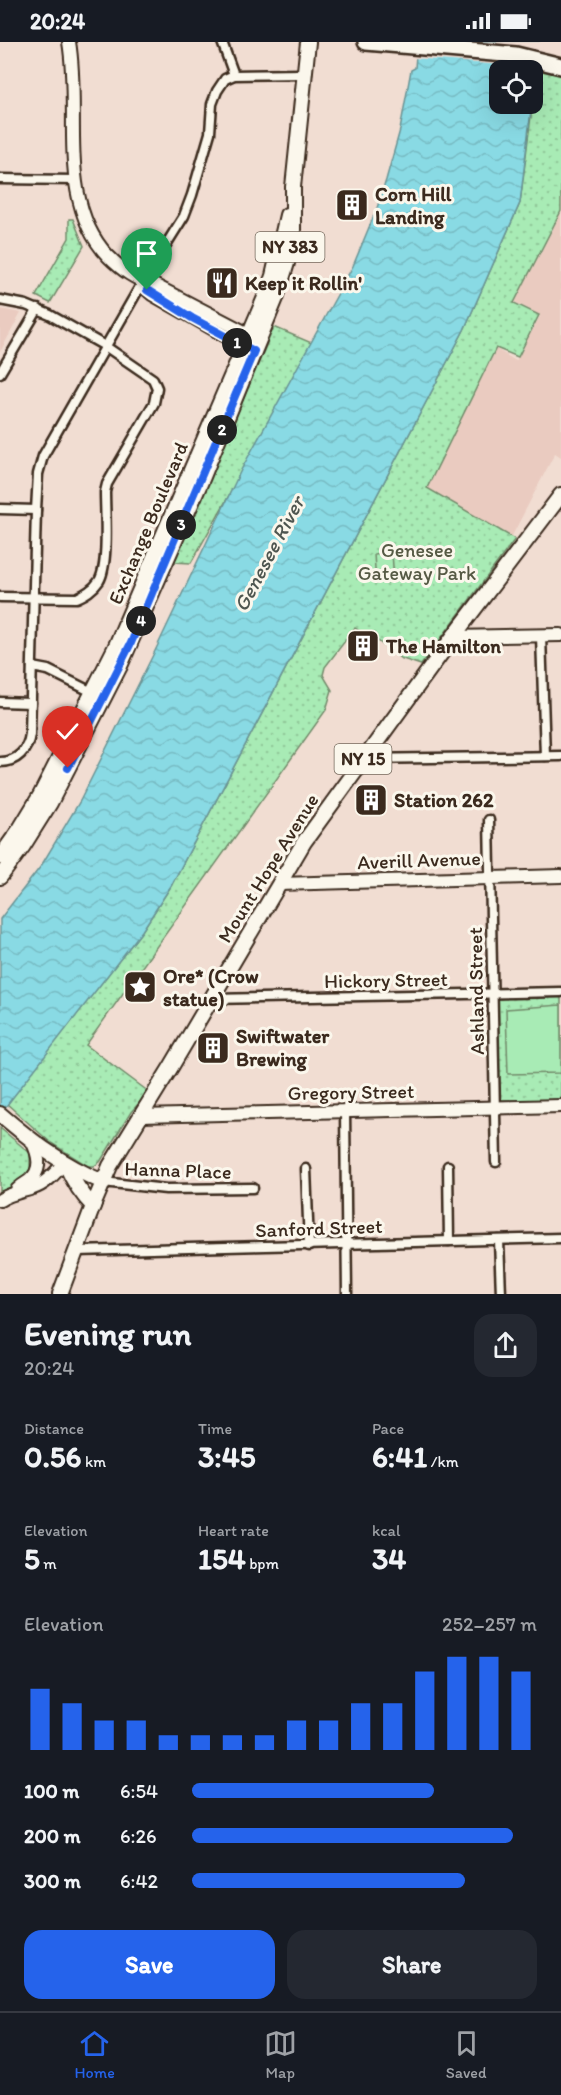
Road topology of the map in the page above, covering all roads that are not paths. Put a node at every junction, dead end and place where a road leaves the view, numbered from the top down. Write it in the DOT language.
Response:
graph roads {
  1 [pos="69,42"];
  2 [pos="222,42"];
  3 [pos="308,42"];
  4 [pos="366,42"];
  5 [pos="516,55"];
  6 [pos="561,59"];
  7 [pos="561,66"];
  8 [pos="304,74"];
  9 [pos="234,75"];
  10 [pos="0,179"];
  11 [pos="75,180"];
  12 [pos="142,283"];
  13 [pos="0,300"];
  14 [pos="38,309"];
  15 [pos="252,343"];
  16 [pos="105,346"];
  17 [pos="0,373"];
  18 [pos="560,496"];
  19 [pos="0,509"];
  20 [pos="36,510"];
  21 [pos="0,597"];
  22 [pos="33,598"];
  23 [pos="561,635"];
  24 [pos="541,636"];
  25 [pos="453,637"];
  26 [pos="32,667"];
  27 [pos="98,695"];
  28 [pos="0,702"];
  29 [pos="31,703"];
  30 [pos="544,756"];
  31 [pos="561,756"];
  32 [pos="363,759"];
  33 [pos="0,762"];
  34 [pos="489,820"];
  35 [pos="0,857"];
  36 [pos="561,876"];
  37 [pos="0,877"];
  38 [pos="490,878"];
  39 [pos="279,884"];
  40 [pos="561,992"];
  41 [pos="492,994"];
  42 [pos="211,999"];
  43 [pos="561,1106"];
  44 [pos="496,1108"];
  45 [pos="345,1111"];
  46 [pos="0,1114"];
  47 [pos="141,1116"];
  48 [pos="29,1139"];
  49 [pos="496,1162"];
  50 [pos="65,1164"];
  51 [pos="448,1166"];
  52 [pos="306,1169"];
  53 [pos="102,1182"];
  54 [pos="253,1188"];
  55 [pos="17,1191"];
  56 [pos="0,1200"];
  57 [pos="93,1206"];
  58 [pos="561,1238"];
  59 [pos="499,1240"];
  60 [pos="450,1241"];
  61 [pos="346,1244"];
  62 [pos="309,1246"];
  63 [pos="77,1251"];
  64 [pos="60,1294"];
  65 [pos="347,1294"];
  66 [pos="501,1294"];
  1 -- 11 [label="street"];
  2 -- 9 [label="street"];
  3 -- 8 [label="main road, Exchange Boulevard / NY 383"];
  4 -- 5 [label="highway"];
  5 -- 6 [label="highway"];
  5 -- 7 [label="highway"];
  8 -- 9 [label="street"];
  8 -- 15 [label="main road, Exchange Boulevard / NY 383"];
  9 -- 12 [label="street"];
  10 -- 11 [label="street"];
  11 -- 12 [label="street"];
  12 -- 15 [label="street"];
  12 -- 16 [label="street"];
  13 -- 14 [label="street"];
  14 -- 16 [label="street"];
  14 -- 17 [label="street"];
  15 -- 27 [label="main road, Exchange Boulevard / NY 383"];
  16 -- 20 [label="street"];
  16 -- 22 [label="street"];
  18 -- 25 [label="main road, Mount Hope Avenue / NY 15"];
  19 -- 20 [label="street"];
  20 -- 22 [label="street"];
  21 -- 22 [label="street"];
  22 -- 26 [label="street"];
  23 -- 24 [label="street"];
  24 -- 25 [label="street"];
  24 -- 30 [label="street"];
  25 -- 32 [label="main road, Mount Hope Avenue / NY 15"];
  26 -- 27 [label="street"];
  26 -- 29 [label="street"];
  27 -- 35 [label="main road, Exchange Boulevard / NY 383"];
  27 -- 37 [label="main road, Exchange Boulevard / NY 383"];
  28 -- 29 [label="street"];
  29 -- 33 [label="street"];
  30 -- 31 [label="street"];
  30 -- 32 [label="street"];
  32 -- 39 [label="main road, Mount Hope Avenue / NY 15"];
  34 -- 38 [label="street, Ashland Street"];
  36 -- 38 [label="street, Averill Avenue"];
  38 -- 39 [label="street, Averill Avenue"];
  38 -- 41 [label="street, Ashland Street"];
  39 -- 42 [label="main road, Mount Hope Avenue / NY 15"];
  40 -- 41 [label="street, Hickory Street"];
  41 -- 42 [label="street, Hickory Street"];
  41 -- 44 [label="street, Ashland Street"];
  42 -- 47 [label="main road, Mount Hope Avenue / NY 15"];
  43 -- 44 [label="street, Gregory Street"];
  44 -- 45 [label="street, Gregory Street"];
  44 -- 49 [label="street, Ashland Street"];
  45 -- 47 [label="street, Gregory Street"];
  45 -- 61 [label="street"];
  46 -- 48 [label="main road"];
  47 -- 53 [label="main road, Mount Hope Avenue / NY 15"];
  48 -- 50 [label="main road"];
  48 -- 55 [label="street"];
  50 -- 53 [label="main road"];
  50 -- 55 [label="street"];
  50 -- 57 [label="main road"];
  51 -- 60 [label="street"];
  52 -- 62 [label="street"];
  53 -- 54 [label="street, Hanna Place"];
  53 -- 57 [label="main road, Mount Hope Avenue / NY 15"];
  55 -- 56 [label="street"];
  57 -- 63 [label="main road, Mount Hope Avenue / NY 15"];
  58 -- 59 [label="street, Sanford Street"];
  59 -- 60 [label="street, Sanford Street"];
  59 -- 66 [label="street"];
  60 -- 61 [label="street, Sanford Street"];
  61 -- 62 [label="street, Sanford Street"];
  61 -- 65 [label="street"];
  62 -- 63 [label="street, Sanford Street"];
  63 -- 64 [label="main road, Mount Hope Avenue / NY 15"];
}
